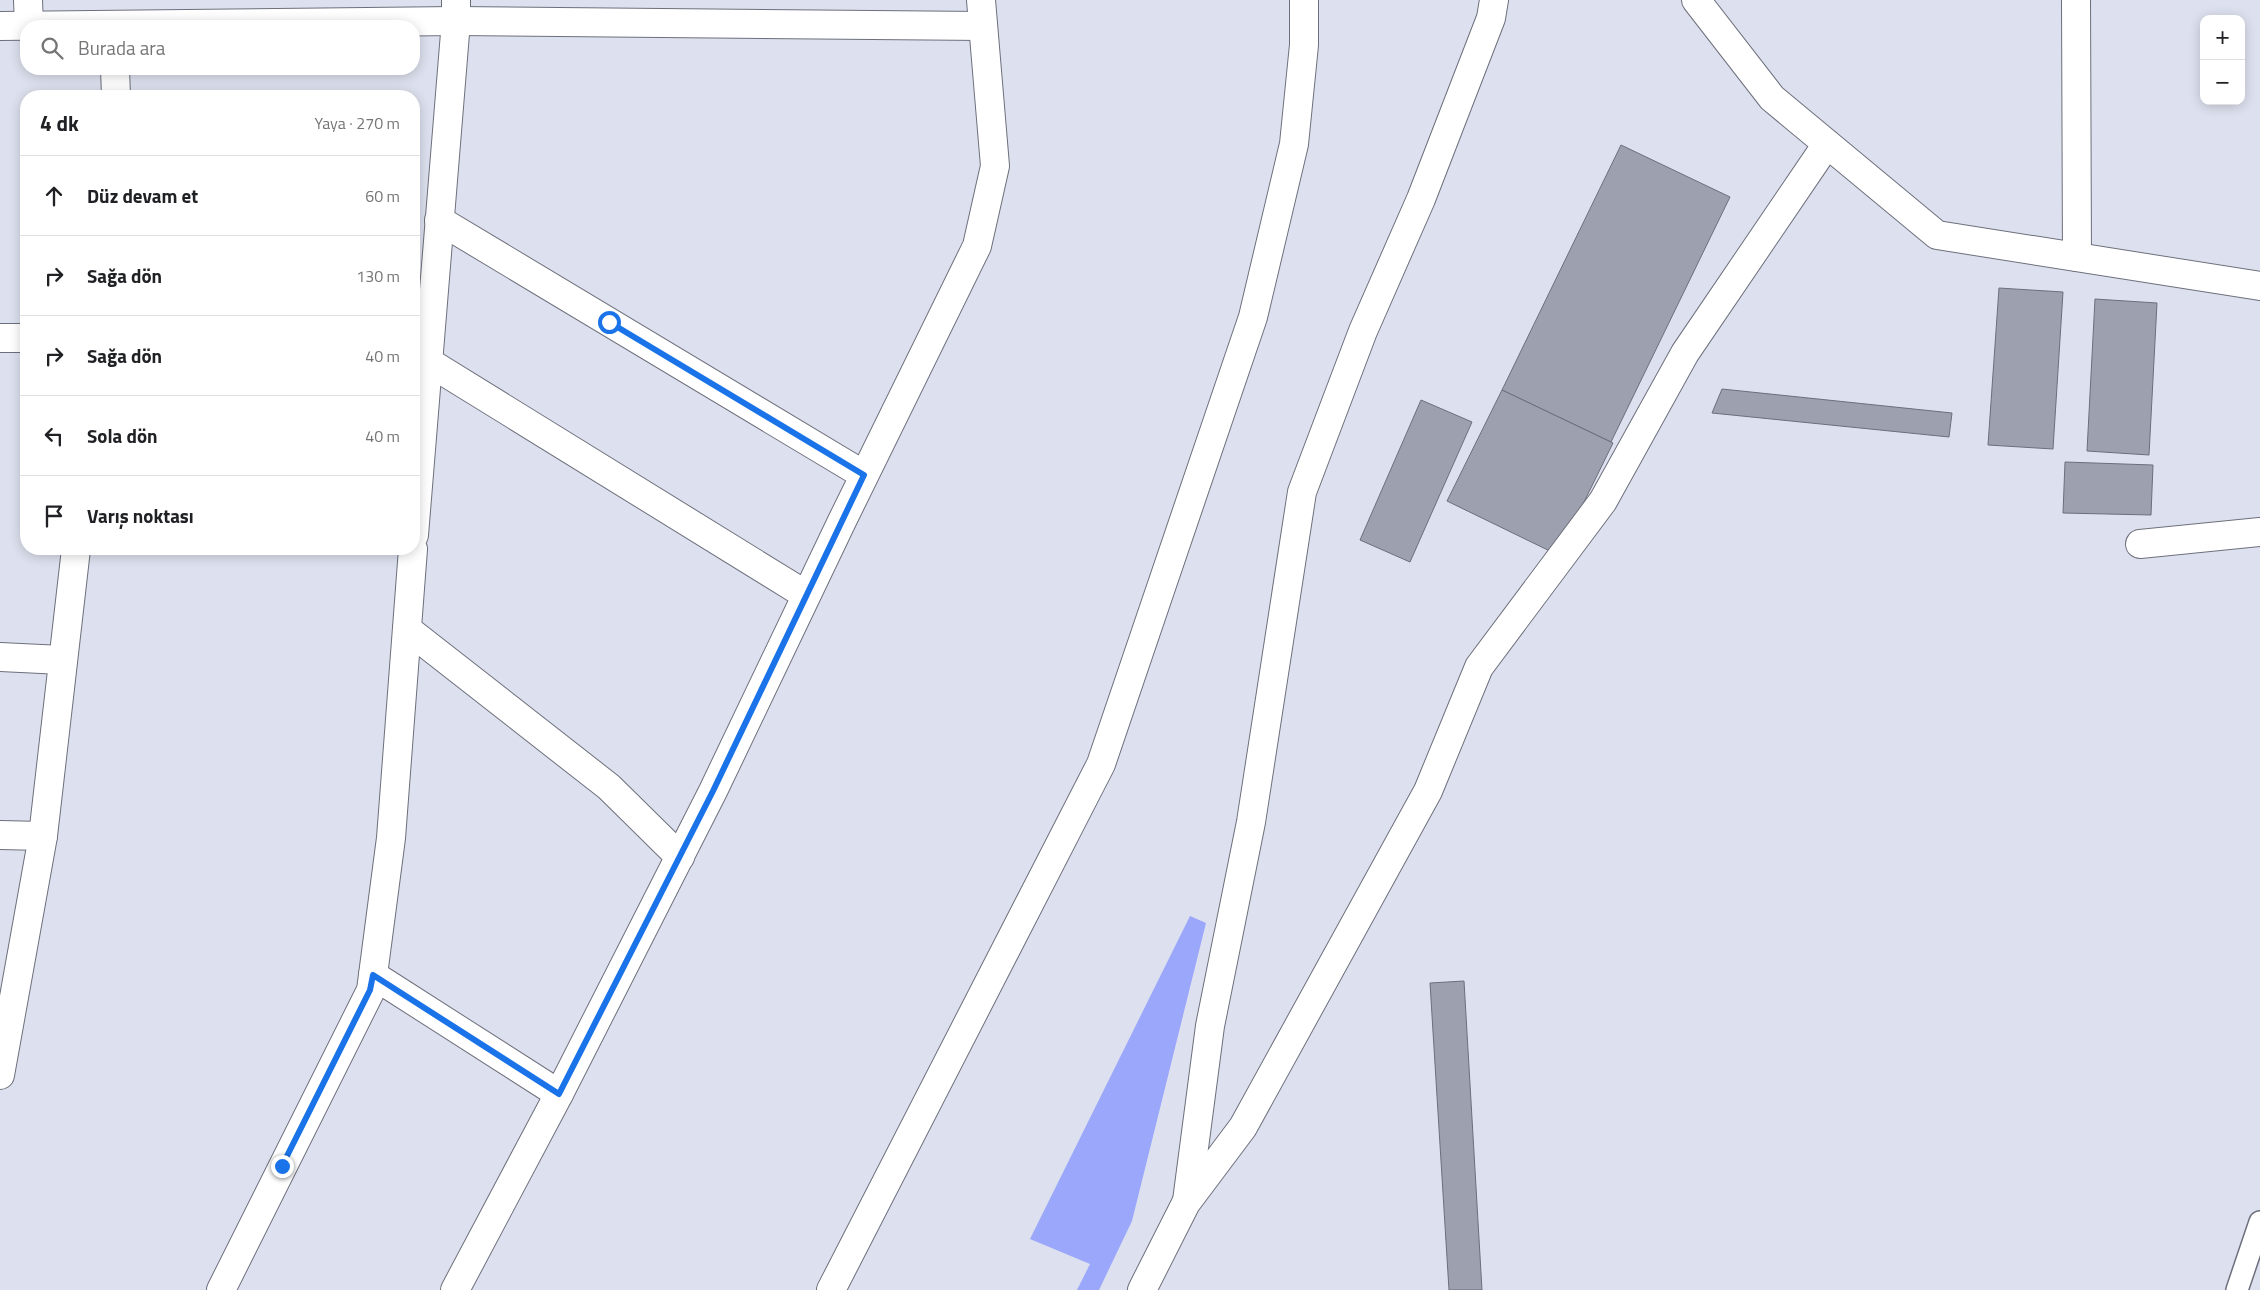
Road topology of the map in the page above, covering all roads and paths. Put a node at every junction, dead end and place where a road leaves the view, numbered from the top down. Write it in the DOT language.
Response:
graph roads {
  1 [pos="28,0"];
  2 [pos="1304,0"];
  3 [pos="1494,0"];
  4 [pos="1696,0"];
  5 [pos="2076,0"];
  6 [pos="456,10"];
  7 [pos="982,13"];
  8 [pos="29,20"];
  9 [pos="242,20"];
  10 [pos="0,26"];
  11 [pos="20,26"];
  12 [pos="114,75"];
  13 [pos="116,90"];
  14 [pos="1827,144"];
  15 [pos="439,220"];
  16 [pos="2077,257"];
  17 [pos="2260,286"];
  18 [pos="0,338"];
  19 [pos="20,338"];
  20 [pos="427,361"];
  21 [pos="420,455"];
  22 [pos="864,475"];
  23 [pos="2260,532"];
  24 [pos="2140,544"];
  25 [pos="75,555"];
  26 [pos="413,555"];
  27 [pos="806,595"];
  28 [pos="407,628"];
  29 [pos="0,657"];
  30 [pos="62,660"];
  31 [pos="0,835"];
  32 [pos="43,836"];
  33 [pos="680,857"];
  34 [pos="373,975"];
  35 [pos="0,1075"];
  36 [pos="559,1094"];
  37 [pos="1186,1203"];
  38 [pos="2260,1222"];
  39 [pos="221,1290"];
  40 [pos="454,1290"];
  41 [pos="831,1290"];
  42 [pos="1142,1290"];
  43 [pos="2238,1290"];
  1 -- 8 [label="street"];
  2 -- 41 [label="street"];
  3 -- 37 [label="street"];
  4 -- 14 [label="street"];
  5 -- 16 [label="street"];
  6 -- 7 [label="street"];
  6 -- 9 [label="street"];
  6 -- 15 [label="street"];
  7 -- 22 [label="street"];
  10 -- 11 [label="street"];
  12 -- 13 [label="street"];
  14 -- 16 [label="street"];
  14 -- 37 [label="street"];
  15 -- 20 [label="street"];
  15 -- 22 [label="street"];
  16 -- 17 [label="street"];
  18 -- 19 [label="street"];
  20 -- 21 [label="street"];
  20 -- 27 [label="street"];
  22 -- 27 [label="street"];
  23 -- 24 [label="street"];
  25 -- 30 [label="street"];
  26 -- 28 [label="street"];
  27 -- 33 [label="street"];
  28 -- 33 [label="street"];
  28 -- 34 [label="street"];
  29 -- 30 [label="street"];
  30 -- 32 [label="street"];
  31 -- 32 [label="street"];
  32 -- 35 [label="street"];
  33 -- 36 [label="street"];
  34 -- 36 [label="street"];
  34 -- 39 [label="street"];
  36 -- 40 [label="street"];
  37 -- 42 [label="street"];
  38 -- 43 [label="lane"];
}
